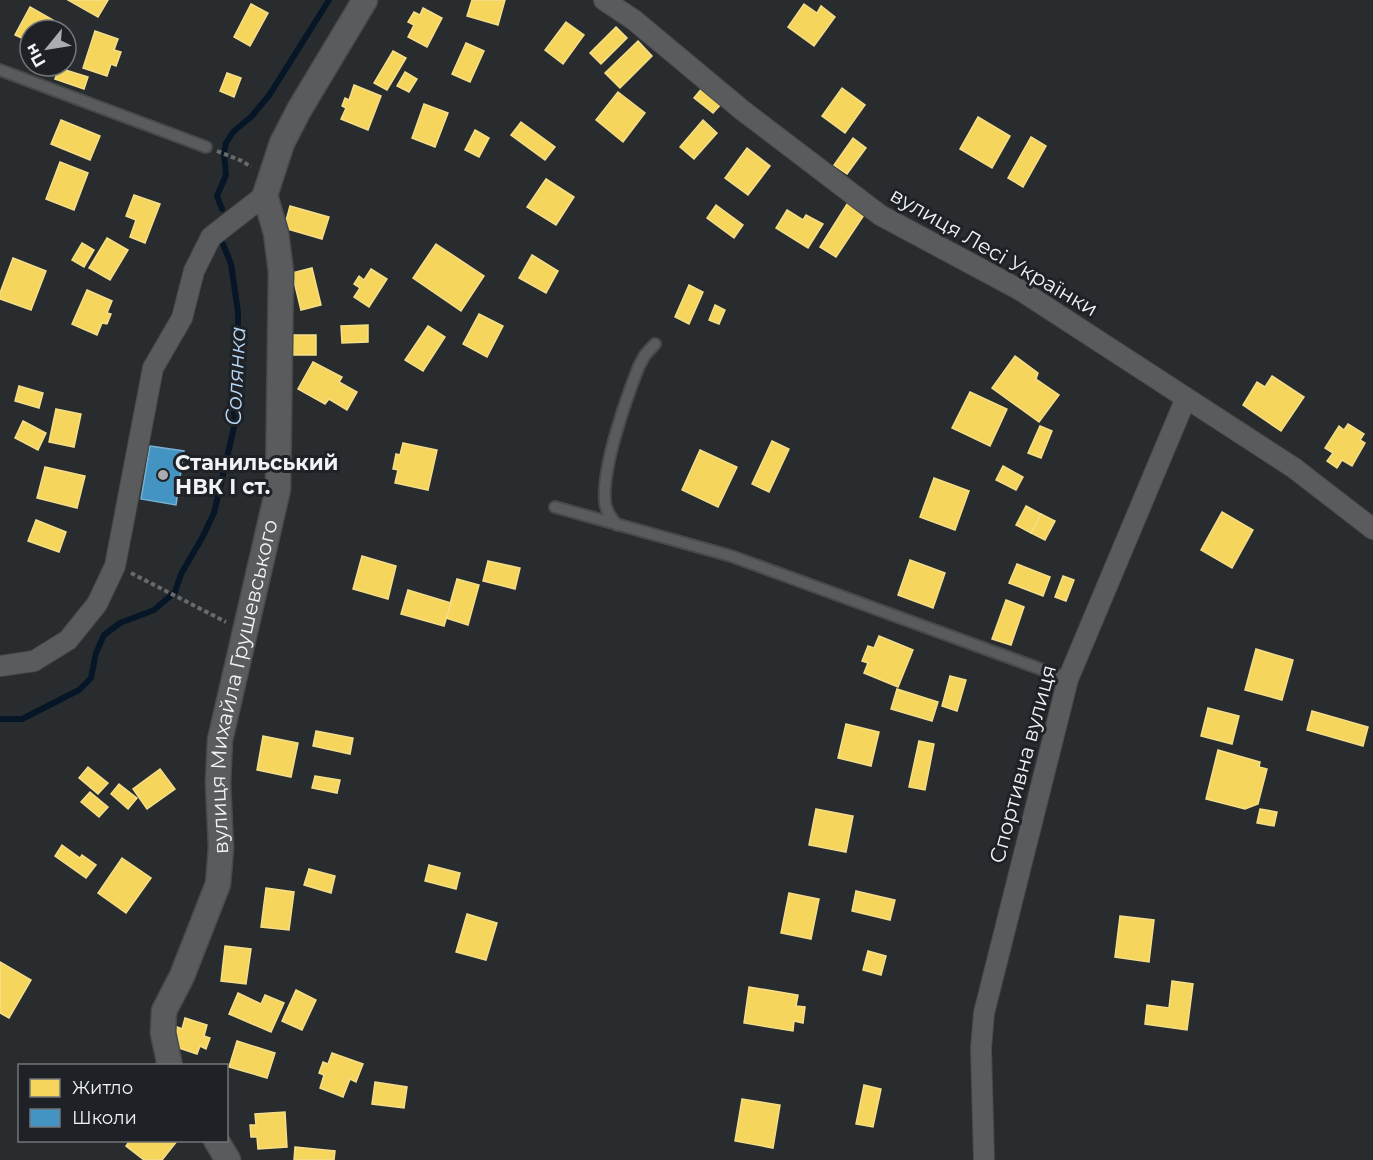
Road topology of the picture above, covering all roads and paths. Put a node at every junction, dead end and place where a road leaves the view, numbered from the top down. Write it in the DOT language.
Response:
graph roads {
  1 [pos="365,0"];
  2 [pos="604,0"];
  3 [pos="0,70"];
  4 [pos="206,147"];
  5 [pos="242,161"];
  6 [pos="265,195"];
  7 [pos="655,344"];
  8 [pos="1186,398"];
  9 [pos="555,507"];
  10 [pos="617,525"];
  11 [pos="1373,529"];
  12 [pos="136,576"];
  13 [pos="214,617"];
  14 [pos="0,666"];
  15 [pos="1068,679"];
  16 [pos="170,1064"];
  17 [pos="217,1142"];
  18 [pos="228,1160"];
  19 [pos="984,1160"];
  1 -- 6 [label="street"];
  2 -- 8 [label="street, вулиця Лесі Українки"];
  3 -- 4 [label="lane"];
  4 -- 5 [label="path"];
  6 -- 14 [label="street"];
  6 -- 16 [label="street, вулиця Михайла Грушевського"];
  7 -- 10 [label="lane"];
  8 -- 11 [label="street, вулиця Лесі Українки"];
  8 -- 15 [label="street, Спортивна вулиця"];
  9 -- 10 [label="lane"];
  10 -- 15 [label="lane"];
  12 -- 13 [label="path"];
  15 -- 19 [label="street, Спортивна вулиця"];
  17 -- 18 [label="street"];
}
